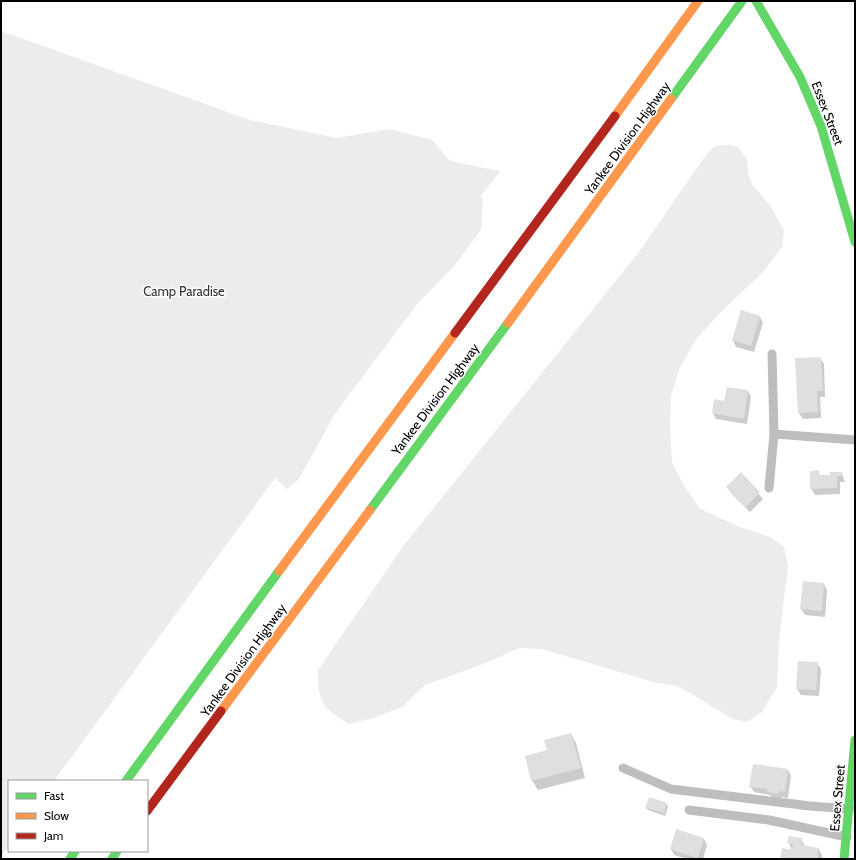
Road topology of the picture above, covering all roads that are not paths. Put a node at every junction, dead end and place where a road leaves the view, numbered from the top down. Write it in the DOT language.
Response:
graph roads {
  1 [pos="698,1"];
  2 [pos="742,1"];
  3 [pos="756,1"];
  4 [pos="855,242"];
  5 [pos="772,354"];
  6 [pos="774,434"];
  7 [pos="855,440"];
  8 [pos="769,488"];
  9 [pos="855,740"];
  10 [pos="623,768"];
  11 [pos="127,780"];
  12 [pos="850,809"];
  13 [pos="148,810"];
  14 [pos="689,810"];
  15 [pos="847,837"];
  16 [pos="844,859"];
  1 -- 11 [label="main road, Yankee Division Highway"];
  2 -- 13 [label="main road, Yankee Division Highway"];
  3 -- 4 [label="main road, Essex Street"];
  5 -- 6 [label="lane"];
  6 -- 7 [label="lane"];
  6 -- 8 [label="lane"];
  9 -- 12 [label="main road, Essex Street"];
  10 -- 12 [label="lane"];
  12 -- 15 [label="main road, Essex Street"];
  14 -- 15 [label="lane"];
  15 -- 16 [label="main road, Essex Street"];
}
